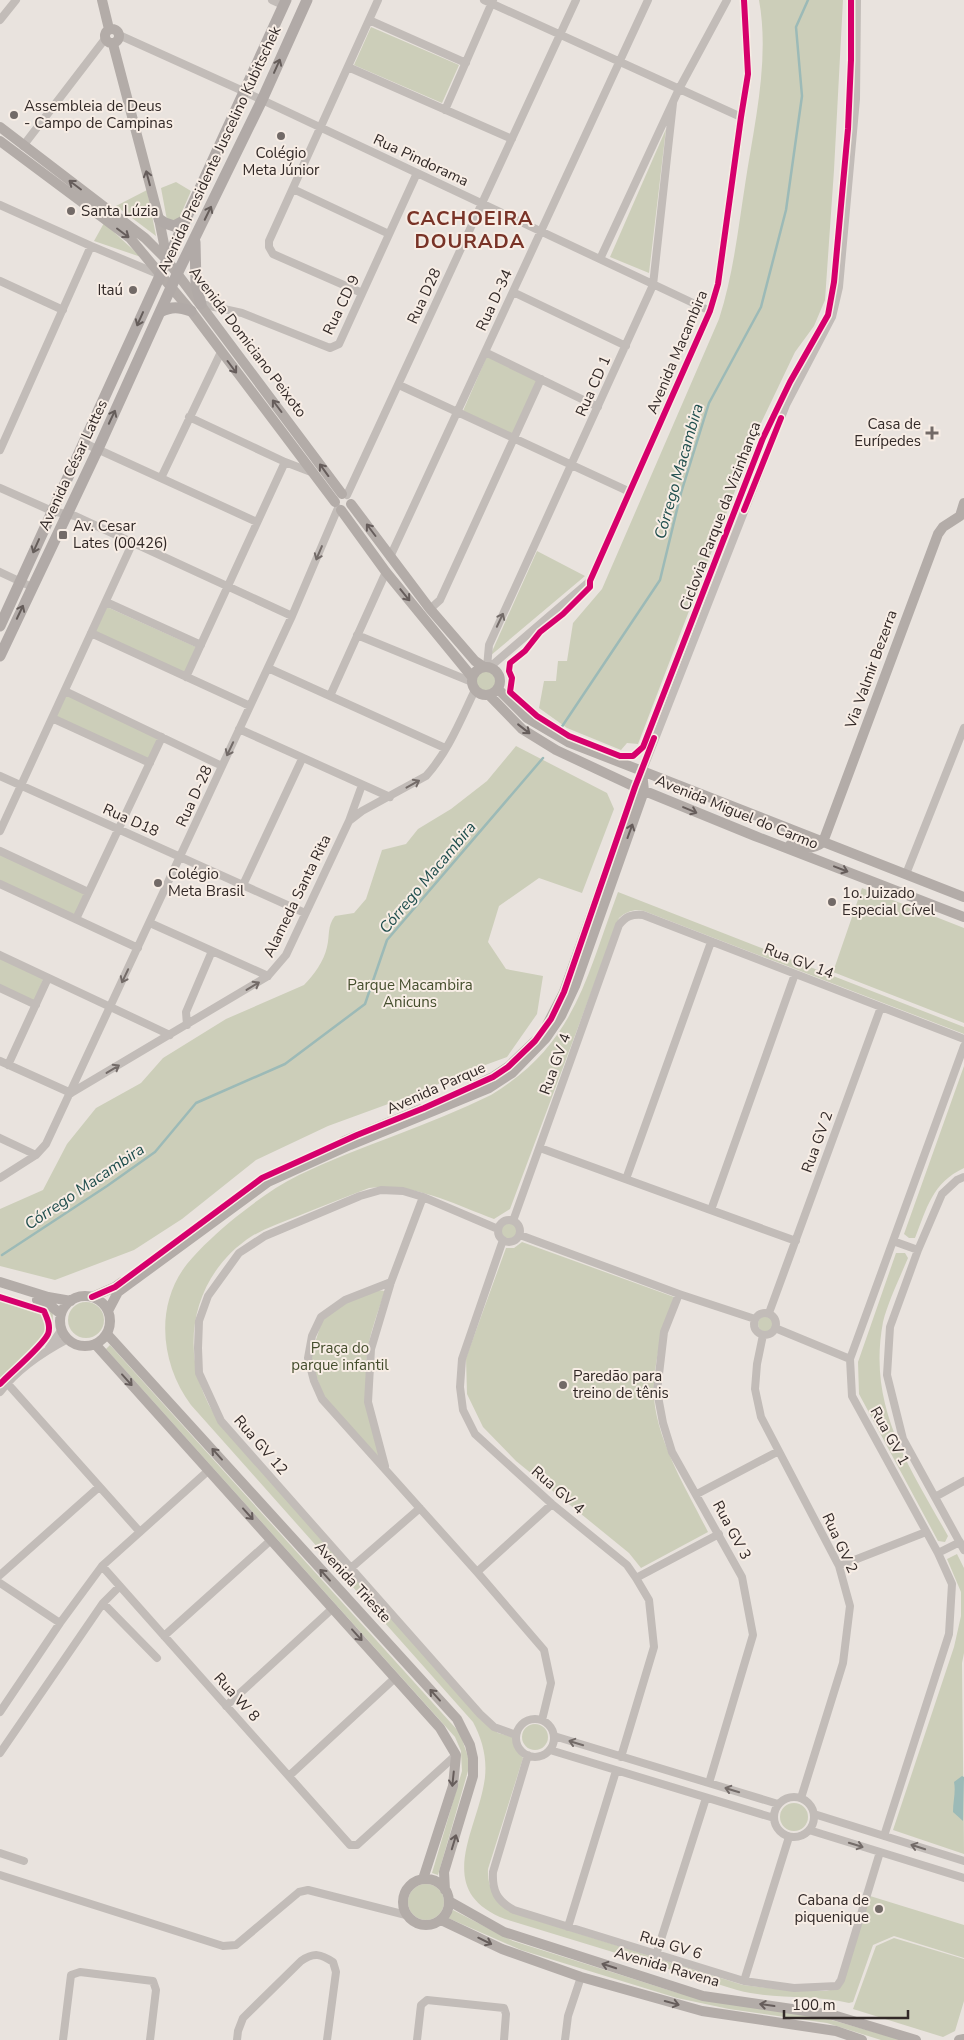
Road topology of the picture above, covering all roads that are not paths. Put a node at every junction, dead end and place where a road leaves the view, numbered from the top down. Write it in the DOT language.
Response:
graph roads {
  1 [pos="16,0"];
  2 [pos="102,0"];
  3 [pos="272,0"];
  4 [pos="307,0"];
  5 [pos="378,0"];
  6 [pos="576,0"];
  7 [pos="648,0"];
  8 [pos="726,0"];
  9 [pos="744,0"];
  10 [pos="856,0"];
  11 [pos="490,1"];
  12 [pos="285,3"];
  13 [pos="0,20"];
  14 [pos="369,20"];
  15 [pos="561,34"];
  16 [pos="111,37"];
  17 [pos="619,62"];
  18 [pos="466,63"];
  19 [pos="348,67"];
  20 [pos="679,89"];
  21 [pos="243,91"];
  22 [pos="262,100"];
  23 [pos="673,103"];
  24 [pos="445,110"];
  25 [pos="740,117"];
  26 [pos="0,128"];
  27 [pos="321,128"];
  28 [pos="512,139"];
  29 [pos="0,141"];
  30 [pos="23,146"];
  31 [pos="417,173"];
  32 [pos="293,190"];
  33 [pos="481,203"];
  34 [pos="0,204"];
  35 [pos="159,219"];
  36 [pos="184,220"];
  37 [pos="541,231"];
  38 [pos="389,234"];
  39 [pos="195,239"];
  40 [pos="91,246"];
  41 [pos="600,259"];
  42 [pos="167,260"];
  43 [pos="178,272"];
  44 [pos="160,274"];
  45 [pos="653,284"];
  46 [pos="1,285"];
  47 [pos="171,286"];
  48 [pos="512,292"];
  49 [pos="362,293"];
  50 [pos="196,308"];
  51 [pos="63,310"];
  52 [pos="710,311"];
  53 [pos="160,312"];
  54 [pos="626,346"];
  55 [pos="221,352"];
  56 [pos="485,352"];
  57 [pos="541,379"];
  58 [pos="399,385"];
  59 [pos="598,407"];
  60 [pos="457,412"];
  61 [pos="189,418"];
  62 [pos="515,438"];
  63 [pos="2,439"];
  64 [pos="84,443"];
  65 [pos="98,449"];
  66 [pos="0,450"];
  67 [pos="285,462"];
  68 [pos="572,466"];
  69 [pos="311,472"];
  70 [pos="161,478"];
  71 [pos="0,488"];
  72 [pos="630,492"];
  73 [pos="342,502"];
  74 [pos="964,503"];
  75 [pos="52,511"];
  76 [pos="67,515"];
  77 [pos="962,517"];
  78 [pos="257,522"];
  79 [pos="133,542"];
  80 [pos="390,557"];
  81 [pos="0,572"];
  82 [pos="386,572"];
  83 [pos="20,581"];
  84 [pos="228,586"];
  85 [pos="32,587"];
  86 [pos="106,602"];
  87 [pos="430,609"];
  88 [pos="292,616"];
  89 [pos="0,626"];
  90 [pos="91,633"];
  91 [pos="357,635"];
  92 [pos="201,645"];
  93 [pos="0,656"];
  94 [pos="487,667"];
  95 [pos="268,668"];
  96 [pos="186,676"];
  97 [pos="473,683"];
  98 [pos="65,691"];
  99 [pos="493,692"];
  100 [pos="330,696"];
  101 [pos="250,706"];
  102 [pos="52,718"];
  103 [pos="964,728"];
  104 [pos="240,730"];
  105 [pos="162,737"];
  106 [pos="445,748"];
  107 [pos="302,759"];
  108 [pos="150,763"];
  109 [pos="222,766"];
  110 [pos="642,772"];
  111 [pos="0,776"];
  112 [pos="21,785"];
  113 [pos="362,785"];
  114 [pos="640,789"];
  115 [pos="390,797"];
  116 [pos="349,821"];
  117 [pos="118,829"];
  118 [pos="0,832"];
  119 [pos="755,836"];
  120 [pos="823,842"];
  121 [pos="0,851"];
  122 [pos="180,857"];
  123 [pos="906,874"];
  124 [pos="0,884"];
  125 [pos="243,886"];
  126 [pos="88,892"];
  127 [pos="964,897"];
  128 [pos="305,914"];
  129 [pos="964,917"];
  130 [pos="624,918"];
  131 [pos="76,919"];
  132 [pos="150,923"];
  133 [pos="711,942"];
  134 [pos="138,948"];
  135 [pos="212,951"];
  136 [pos="0,955"];
  137 [pos="795,974"];
  138 [pos="268,976"];
  139 [pos="48,978"];
  140 [pos="0,988"];
  141 [pos="36,1004"];
  142 [pos="111,1007"];
  143 [pos="881,1007"];
  144 [pos="187,1025"];
  145 [pos="170,1035"];
  146 [pos="964,1039"];
  147 [pos="964,1046"];
  148 [pos="0,1061"];
  149 [pos="8,1065"];
  150 [pos="71,1093"];
  151 [pos="0,1138"];
  152 [pos="540,1148"];
  153 [pos="36,1155"];
  154 [pos="964,1177"];
  155 [pos="0,1178"];
  156 [pos="626,1179"];
  157 [pos="423,1197"];
  158 [pos="710,1210"];
  159 [pos="513,1221"];
  160 [pos="498,1229"];
  161 [pos="520,1235"];
  162 [pos="503,1240"];
  163 [pos="796,1241"];
  164 [pos="893,1241"];
  165 [pos="918,1250"];
  166 [pos="0,1282"];
  167 [pos="391,1282"];
  168 [pos="0,1289"];
  169 [pos="679,1294"];
  170 [pos="92,1297"];
  171 [pos="71,1301"];
  172 [pos="108,1311"];
  173 [pos="61,1314"];
  174 [pos="769,1314"];
  175 [pos="755,1319"];
  176 [pos="775,1328"];
  177 [pos="62,1329"];
  178 [pos="106,1334"];
  179 [pos="762,1335"];
  180 [pos="68,1339"];
  181 [pos="95,1344"];
  182 [pos="48,1350"];
  183 [pos="850,1359"];
  184 [pos="7,1384"];
  185 [pos="0,1392"];
  186 [pos="778,1452"];
  187 [pos="209,1470"];
  188 [pos="386,1470"];
  189 [pos="964,1481"];
  190 [pos="99,1487"];
  191 [pos="697,1494"];
  192 [pos="935,1497"];
  193 [pos="552,1504"];
  194 [pos="420,1508"];
  195 [pos="140,1532"];
  196 [pos="926,1532"];
  197 [pos="719,1534"];
  198 [pos="271,1540"];
  199 [pos="960,1542"];
  200 [pos="964,1550"];
  201 [pos="938,1553"];
  202 [pos="102,1566"];
  203 [pos="839,1566"];
  204 [pos="351,1568"];
  205 [pos="477,1572"];
  206 [pos="0,1575"];
  207 [pos="636,1578"];
  208 [pos="0,1584"];
  209 [pos="120,1586"];
  210 [pos="103,1603"];
  211 [pos="333,1608"];
  212 [pos="60,1622"];
  213 [pos="164,1636"];
  214 [pos="158,1658"];
  215 [pos="395,1678"];
  216 [pos="3,1703"];
  217 [pos="226,1706"];
  218 [pos="0,1712"];
  219 [pos="542,1720"];
  220 [pos="516,1734"];
  221 [pos="554,1736"];
  222 [pos="550,1750"];
  223 [pos="0,1753"];
  224 [pos="456,1755"];
  225 [pos="528,1755"];
  226 [pos="621,1756"];
  227 [pos="666,1770"];
  228 [pos="616,1771"];
  229 [pos="289,1776"];
  230 [pos="709,1783"];
  231 [pos="662,1784"];
  232 [pos="706,1798"];
  233 [pos="801,1798"];
  234 [pos="778,1804"];
  235 [pos="814,1814"];
  236 [pos="774,1818"];
  237 [pos="809,1830"];
  238 [pos="884,1836"];
  239 [pos="789,1837"];
  240 [pos="880,1852"];
  241 [pos="0,1854"];
  242 [pos="24,1861"];
  243 [pos="964,1862"];
  244 [pos="0,1875"];
  245 [pos="964,1878"];
  246 [pos="423,1879"];
  247 [pos="445,1890"];
  248 [pos="449,1901"];
  249 [pos="406,1915"];
  250 [pos="441,1920"];
  251 [pos="568,1927"];
  252 [pos="656,1954"];
  253 [pos="581,1978"];
  254 [pos="744,1981"];
  255 [pos="964,2039"];
  256 [pos="63,2040"];
  257 [pos="150,2040"];
  258 [pos="237,2040"];
  259 [pos="327,2040"];
  260 [pos="417,2040"];
  261 [pos="504,2040"];
  262 [pos="565,2040"];
  263 [pos="862,2040"];
  264 [pos="916,2040"];
  265 [pos="959,2040"];
  1 -- 13 [label="street"];
  2 -- 16 [label="street"];
  3 -- 12 [label="street"];
  22 -- 4 [label="main road, Avenida Presidente Juscelino Kubitschek, one-way"];
  5 -- 14 [label="street"];
  6 -- 15 [label="street, Rua D28"];
  7 -- 17 [label="street, Rua D-34"];
  8 -- 20 [label="street"];
  9 -- 25 [label="street, Avenida Macambira"];
  10 -- 110 [label="street"];
  11 -- 15 [label="street"];
  11 -- 18 [label="street"];
  12 -- 21 [label="main road, Avenida Presidente Juscelino Kubitschek"];
  14 -- 18 [label="street"];
  14 -- 19 [label="street"];
  15 -- 17 [label="street"];
  15 -- 28 [label="street, Rua D28"];
  16 -- 21 [label="street, Rua Pindorama"];
  16 -- 30 [label="street"];
  35 -- 16 [label="street, one-way"];
  17 -- 20 [label="street"];
  17 -- 37 [label="street, Rua D-34"];
  18 -- 24 [label="street"];
  19 -- 24 [label="street"];
  19 -- 27 [label="street"];
  20 -- 23 [label="street"];
  20 -- 25 [label="street"];
  21 -- 22 [label="street, Rua Pindorama"];
  21 -- 36 [label="main road, Avenida Presidente Juscelino Kubitschek"];
  22 -- 27 [label="street, Rua Pindorama"];
  39 -- 22 [label="main road, Avenida Presidente Juscelino Kubitschek, one-way"];
  23 -- 41 [label="street"];
  23 -- 45 [label="street, Rua CD 1"];
  24 -- 28 [label="street"];
  25 -- 52 [label="street, Avenida Macambira"];
  26 -- 30 [label="street, Avenida Domiciano Peixoto"];
  27 -- 31 [label="street, Rua Pindorama"];
  27 -- 32 [label="street"];
  28 -- 33 [label="street, Rua D28"];
  29 -- 44 [label="street, Avenida Domiciano Peixoto, one-way"];
  42 -- 30 [label="street, Avenida Domiciano Peixoto, one-way"];
  31 -- 33 [label="street, Rua Pindorama"];
  31 -- 38 [label="street, Rua CD 9"];
  32 -- 38 [label="street"];
  32 -- 49 [label="street"];
  33 -- 37 [label="street, Rua Pindorama"];
  33 -- 58 [label="street, Rua D28"];
  34 -- 40 [label="street"];
  35 -- 36 [label="main road"];
  35 -- 42 [label="street"];
  36 -- 42 [label="main road, Avenida Presidente Juscelino Kubitschek"];
  37 -- 41 [label="street, Rua Pindorama"];
  37 -- 48 [label="street, Rua D-34"];
  38 -- 49 [label="street, Rua CD 9"];
  39 -- 43 [label="main road, Avenida Presidente Juscelino Kubitschek"];
  39 -- 50 [label="main road"];
  40 -- 44 [label="street"];
  40 -- 51 [label="street"];
  41 -- 45 [label="street, Rua Pindorama"];
  42 -- 43 [label="street, Avenida Domiciano Peixoto"];
  42 -- 44 [label="main road, Avenida César Lattes"];
  43 -- 47 [label="main road, Avenida Presidente Juscelino Kubitschek"];
  43 -- 50 [label="street, Avenida Domiciano Peixoto"];
  44 -- 47 [label="street, Avenida Domiciano Peixoto"];
  44 -- 64 [label="main road, Avenida César Lattes, one-way"];
  45 -- 52 [label="street, Rua Pindorama"];
  45 -- 54 [label="street, Rua CD 1"];
  46 -- 51 [label="street"];
  47 -- 50 [label="street, Avenida Domiciano Peixoto"];
  47 -- 53 [label="main road, Avenida César Lattes"];
  48 -- 54 [label="street"];
  48 -- 56 [label="street, Rua D-34"];
  49 -- 50 [label="street, Rua CD 9"];
  50 -- 53 [label="main road"];
  50 -- 55 [label="street, Avenida Domiciano Peixoto"];
  73 -- 50 [label="street, Avenida Domiciano Peixoto, one-way"];
  51 -- 63 [label="street"];
  52 -- 72 [label="street, Avenida Macambira"];
  65 -- 53 [label="main road, Avenida César Lattes, one-way"];
  54 -- 59 [label="street, Rua CD 1"];
  55 -- 61 [label="street"];
  55 -- 69 [label="street, Avenida Domiciano Peixoto, one-way"];
  56 -- 57 [label="street"];
  56 -- 60 [label="street, Rua D-34"];
  57 -- 59 [label="street"];
  57 -- 62 [label="street"];
  58 -- 60 [label="street"];
  58 -- 73 [label="street, Rua D28"];
  59 -- 68 [label="street, Rua CD 1"];
  60 -- 62 [label="street"];
  60 -- 80 [label="street, Rua D-34"];
  61 -- 67 [label="street"];
  61 -- 70 [label="street"];
  62 -- 68 [label="street"];
  62 -- 87 [label="street"];
  63 -- 66 [label="street"];
  64 -- 65 [label="street"];
  64 -- 75 [label="main road, Avenida César Lattes"];
  65 -- 70 [label="street"];
  65 -- 76 [label="main road, Avenida César Lattes"];
  67 -- 69 [label="street"];
  67 -- 78 [label="street"];
  68 -- 72 [label="street"];
  94 -- 68 [label="street, Rua CD 1, one-way"];
  69 -- 73 [label="street, Avenida Domiciano Peixoto"];
  70 -- 78 [label="street"];
  71 -- 75 [label="street"];
  72 -- 94 [label="street, Avenida Macambira"];
  80 -- 73 [label="street, Avenida Domiciano Peixoto, one-way"];
  73 -- 82 [label="street, Avenida Domiciano Peixoto"];
  73 -- 88 [label="street, Rua D-28, one-way"];
  74 -- 77 [label="street"];
  75 -- 76 [label="street"];
  75 -- 83 [label="main road, Avenida César Lattes, one-way"];
  76 -- 79 [label="street"];
  76 -- 85 [label="main road, Avenida César Lattes"];
  77 -- 120 [label="street, Via Valmir Bezerra"];
  78 -- 84 [label="street"];
  79 -- 84 [label="street"];
  79 -- 86 [label="street"];
  80 -- 87 [label="street, Avenida Domiciano Peixoto"];
  81 -- 83 [label="street"];
  82 -- 91 [label="street"];
  82 -- 97 [label="street, Avenida Domiciano Peixoto, one-way"];
  83 -- 85 [label="street"];
  83 -- 89 [label="main road, Avenida César Lattes"];
  84 -- 88 [label="street"];
  84 -- 92 [label="street"];
  93 -- 85 [label="main road, Avenida César Lattes, one-way"];
  86 -- 90 [label="street"];
  86 -- 92 [label="street"];
  87 -- 94 [label="street, Avenida Domiciano Peixoto"];
  88 -- 95 [label="street, Rua D-28"];
  90 -- 96 [label="street"];
  90 -- 98 [label="street"];
  91 -- 97 [label="street"];
  91 -- 100 [label="street"];
  92 -- 96 [label="street"];
  94 -- 97 [label="street"];
  94 -- 99 [label="street"];
  95 -- 100 [label="street"];
  95 -- 101 [label="street, Rua D-28"];
  96 -- 101 [label="street"];
  97 -- 99 [label="street"];
  97 -- 106 [label="street"];
  98 -- 102 [label="street"];
  98 -- 105 [label="street"];
  99 -- 110 [label="street, Avenida Miguel do Carmo"];
  99 -- 114 [label="street, Avenida Miguel do Carmo, one-way"];
  100 -- 106 [label="street"];
  101 -- 104 [label="street, Rua D-28"];
  102 -- 108 [label="street"];
  102 -- 112 [label="street"];
  103 -- 123 [label="street"];
  104 -- 107 [label="street"];
  104 -- 109 [label="street, Rua D-28, one-way"];
  105 -- 108 [label="street"];
  105 -- 109 [label="street"];
  115 -- 106 [label="street, one-way"];
  107 -- 113 [label="street"];
  107 -- 125 [label="street"];
  108 -- 117 [label="street"];
  109 -- 122 [label="street, Rua D-28"];
  110 -- 114 [label="street, Avenida Parque"];
  110 -- 120 [label="street, Avenida Miguel do Carmo"];
  111 -- 112 [label="street, Rua D18"];
  112 -- 117 [label="street, Rua D18"];
  112 -- 118 [label="street"];
  113 -- 115 [label="street"];
  113 -- 116 [label="street, Alameda Santa Rita"];
  114 -- 119 [label="street, Avenida Miguel do Carmo, one-way"];
  114 -- 170 [label="street, Avenida Parque"];
  172 -- 114 [label="street, Avenida Parque, one-way"];
  115 -- 116 [label="street"];
  116 -- 128 [label="street, Alameda Santa Rita"];
  117 -- 122 [label="street, Rua D18"];
  117 -- 126 [label="street"];
  119 -- 120 [label="street"];
  119 -- 129 [label="street, Avenida Miguel do Carmo, one-way"];
  120 -- 123 [label="street, Avenida Miguel do Carmo"];
  121 -- 126 [label="street"];
  122 -- 125 [label="street, Rua D18"];
  122 -- 132 [label="street, Rua D-28"];
  123 -- 127 [label="street, Avenida Miguel do Carmo"];
  124 -- 131 [label="street"];
  125 -- 128 [label="street, Rua D18"];
  126 -- 131 [label="street"];
  128 -- 138 [label="street, Alameda Santa Rita"];
  130 -- 133 [label="street, Rua GV 14"];
  130 -- 152 [label="street, Rua GV 4"];
  131 -- 134 [label="street"];
  132 -- 134 [label="street, Rua D-28"];
  132 -- 135 [label="street"];
  133 -- 137 [label="street, Rua GV 14"];
  133 -- 156 [label="street"];
  134 -- 142 [label="street, Rua D-28, one-way"];
  135 -- 138 [label="street"];
  135 -- 144 [label="street"];
  136 -- 139 [label="street"];
  137 -- 143 [label="street, Rua GV 14"];
  137 -- 158 [label="street"];
  144 -- 138 [label="street, Alameda Santa Rita, one-way"];
  139 -- 141 [label="street"];
  139 -- 142 [label="street"];
  140 -- 141 [label="street"];
  141 -- 149 [label="street"];
  142 -- 145 [label="street"];
  142 -- 150 [label="street, Rua D-28"];
  143 -- 146 [label="street, Rua GV 14"];
  143 -- 163 [label="street, Rua GV 2"];
  144 -- 145 [label="street, Alameda Santa Rita"];
  150 -- 145 [label="street, Alameda Santa Rita, one-way"];
  147 -- 164 [label="street, Rua GV 1"];
  148 -- 149 [label="street"];
  149 -- 150 [label="street"];
  150 -- 153 [label="street"];
  151 -- 153 [label="street"];
  152 -- 156 [label="street"];
  152 -- 159 [label="street, Rua GV 4"];
  153 -- 155 [label="street"];
  154 -- 165 [label="street"];
  156 -- 158 [label="street"];
  157 -- 160 [label="street, Rua GV 12"];
  157 -- 167 [label="street"];
  157 -- 204 [label="street, Rua GV 12"];
  158 -- 163 [label="street"];
  159 -- 160 [label="street"];
  159 -- 161 [label="street"];
  160 -- 162 [label="street"];
  161 -- 162 [label="street"];
  161 -- 169 [label="street"];
  162 -- 193 [label="street, Rua GV 4"];
  163 -- 174 [label="street, Rua GV 2"];
  164 -- 165 [label="street"];
  164 -- 183 [label="street, Rua GV 1"];
  165 -- 192 [label="street"];
  166 -- 171 [label="street"];
  167 -- 188 [label="street"];
  167 -- 188 [label="street"];
  168 -- 173 [label="street"];
  169 -- 175 [label="street"];
  169 -- 191 [label="street, Rua GV 3"];
  170 -- 171 [label="street"];
  170 -- 172 [label="street"];
  171 -- 173 [label="street"];
  172 -- 178 [label="street"];
  173 -- 177 [label="street"];
  174 -- 175 [label="street"];
  174 -- 176 [label="street"];
  175 -- 179 [label="street"];
  176 -- 179 [label="street"];
  176 -- 183 [label="street"];
  177 -- 180 [label="street"];
  177 -- 182 [label="street"];
  178 -- 181 [label="street"];
  247 -- 178 [label="street, Avenida Trieste, one-way"];
  179 -- 186 [label="street, Rua GV 2"];
  180 -- 181 [label="street"];
  180 -- 182 [label="street"];
  181 -- 187 [label="street, one-way"];
  182 -- 184 [label="street"];
  183 -- 196 [label="street, Rua GV 1"];
  184 -- 185 [label="street"];
  184 -- 190 [label="street"];
  186 -- 191 [label="street"];
  186 -- 203 [label="street, Rua GV 2"];
  187 -- 195 [label="street"];
  187 -- 198 [label="street, one-way"];
  188 -- 194 [label="street"];
  189 -- 192 [label="street"];
  190 -- 195 [label="street"];
  190 -- 206 [label="street"];
  191 -- 197 [label="street, Rua GV 3"];
  192 -- 199 [label="street"];
  193 -- 205 [label="street"];
  193 -- 207 [label="street, Rua GV 4"];
  194 -- 204 [label="street"];
  194 -- 205 [label="street"];
  195 -- 202 [label="street"];
  196 -- 201 [label="street, Rua GV 1"];
  196 -- 203 [label="street"];
  197 -- 207 [label="street"];
  197 -- 230 [label="street, Rua GV 3"];
  198 -- 211 [label="street"];
  198 -- 213 [label="street"];
  199 -- 200 [label="street"];
  199 -- 201 [label="street"];
  201 -- 238 [label="street, Rua GV 1"];
  202 -- 209 [label="street, Rua W 8"];
  202 -- 212 [label="street"];
  203 -- 233 [label="street, Rua GV 2"];
  204 -- 220 [label="street, Rua GV 12"];
  205 -- 219 [label="street"];
  207 -- 226 [label="street, Rua GV 4"];
  208 -- 212 [label="street"];
  209 -- 210 [label="street"];
  209 -- 213 [label="street, Rua W 8"];
  210 -- 214 [label="street"];
  210 -- 223 [label="street"];
  211 -- 215 [label="street, one-way"];
  211 -- 217 [label="street"];
  212 -- 216 [label="street"];
  213 -- 217 [label="street, Rua W 8"];
  215 -- 224 [label="street"];
  215 -- 229 [label="street"];
  216 -- 218 [label="street"];
  217 -- 229 [label="street, Rua W 8"];
  219 -- 220 [label="street"];
  219 -- 221 [label="street"];
  220 -- 225 [label="street"];
  221 -- 222 [label="street"];
  226 -- 221 [label="street, one-way"];
  222 -- 225 [label="street"];
  222 -- 228 [label="street"];
  224 -- 229 [label="street, Rua W 8"];
  224 -- 246 [label="street, one-way"];
  225 -- 251 [label="street, Rua GV 6"];
  226 -- 227 [label="street"];
  227 -- 230 [label="street"];
  227 -- 231 [label="street"];
  228 -- 231 [label="street"];
  228 -- 251 [label="street"];
  234 -- 230 [label="street, one-way"];
  231 -- 232 [label="street"];
  232 -- 236 [label="street"];
  232 -- 252 [label="street"];
  233 -- 234 [label="street"];
  233 -- 235 [label="street"];
  234 -- 236 [label="street"];
  235 -- 237 [label="street"];
  235 -- 238 [label="street"];
  236 -- 239 [label="street"];
  237 -- 239 [label="street"];
  237 -- 240 [label="street, one-way"];
  243 -- 238 [label="street, one-way"];
  239 -- 254 [label="street"];
  240 -- 245 [label="street"];
  240 -- 254 [label="street, Rua GV 6"];
  241 -- 242 [label="street"];
  244 -- 249 [label="street"];
  246 -- 247 [label="street"];
  246 -- 249 [label="street"];
  247 -- 248 [label="street"];
  248 -- 250 [label="street"];
  264 -- 248 [label="street, Avenida Ravena, one-way"];
  249 -- 250 [label="street"];
  250 -- 253 [label="street, Avenida Ravena, one-way"];
  251 -- 252 [label="street, Rua GV 6"];
  252 -- 254 [label="street, Rua GV 6"];
  253 -- 262 [label="street"];
  253 -- 263 [label="street, Avenida Ravena, one-way"];
  255 -- 265 [label="street"];
  256 -- 257 [label="street"];
  258 -- 259 [label="street"];
  260 -- 261 [label="street"];
}
